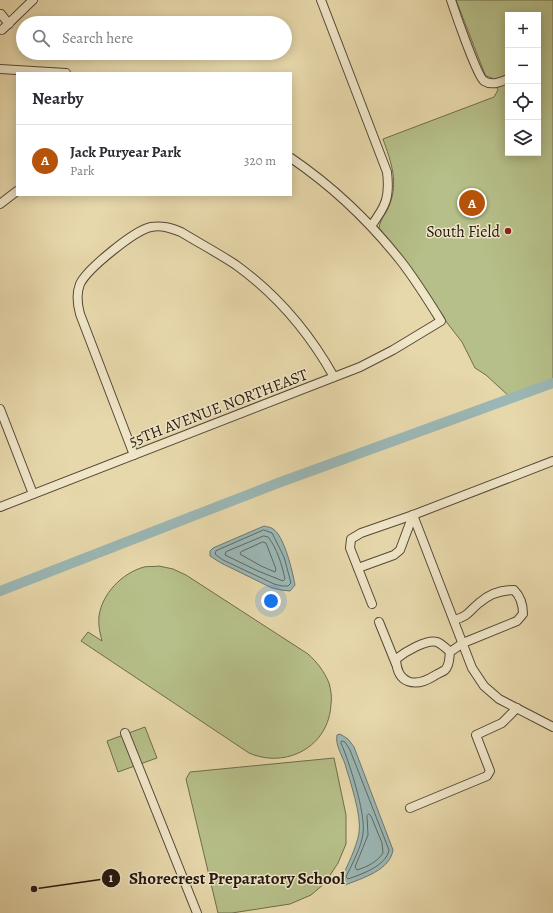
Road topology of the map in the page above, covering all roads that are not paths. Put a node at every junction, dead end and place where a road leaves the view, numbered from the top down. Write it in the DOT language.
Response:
graph roads {
  1 [pos="33,0"];
  2 [pos="321,0"];
  3 [pos="451,0"];
  4 [pos="1,14"];
  5 [pos="17,16"];
  6 [pos="16,17"];
  7 [pos="9,24"];
  8 [pos="2,30"];
  9 [pos="0,69"];
  10 [pos="50,72"];
  11 [pos="505,80"];
  12 [pos="292,159"];
  13 [pos="16,192"];
  14 [pos="0,204"];
  15 [pos="371,226"];
  16 [pos="334,377"];
  17 [pos="0,409"];
  18 [pos="134,455"];
  19 [pos="553,461"];
  20 [pos="33,494"];
  21 [pos="0,507"];
  22 [pos="413,515"];
  23 [pos="358,568"];
  24 [pos="372,604"];
  25 [pos="454,620"];
  26 [pos="379,622"];
  27 [pos="463,643"];
  28 [pos="450,652"];
  29 [pos="397,666"];
  30 [pos="516,708"];
  31 [pos="553,727"];
  32 [pos="125,733"];
  33 [pos="410,808"];
  34 [pos="197,913"];
  1 -- 5 [label="street"];
  2 -- 15 [label="street"];
  3 -- 11 [label="street"];
  4 -- 7 [label="street"];
  6 -- 7 [label="street"];
  7 -- 8 [label="street"];
  9 -- 10 [label="street"];
  12 -- 15 [label="street"];
  13 -- 14 [label="street"];
  15 -- 16 [label="street, 55TH AVENUE NORTHEAST"];
  16 -- 18 [label="street, 55TH AVENUE NORTHEAST"];
  16 -- 18 [label="street"];
  17 -- 20 [label="street"];
  18 -- 20 [label="street, 55TH AVENUE NORTHEAST"];
  19 -- 22 [label="street"];
  20 -- 21 [label="street, 55TH AVENUE NORTHEAST"];
  22 -- 23 [label="street"];
  22 -- 23 [label="street"];
  22 -- 25 [label="street"];
  23 -- 24 [label="street"];
  25 -- 27 [label="street"];
  25 -- 27 [label="street"];
  26 -- 29 [label="street"];
  27 -- 28 [label="street"];
  27 -- 30 [label="street"];
  28 -- 29 [label="street"];
  28 -- 29 [label="street"];
  30 -- 31 [label="street"];
  30 -- 33 [label="street"];
  32 -- 34 [label="street"];
}
